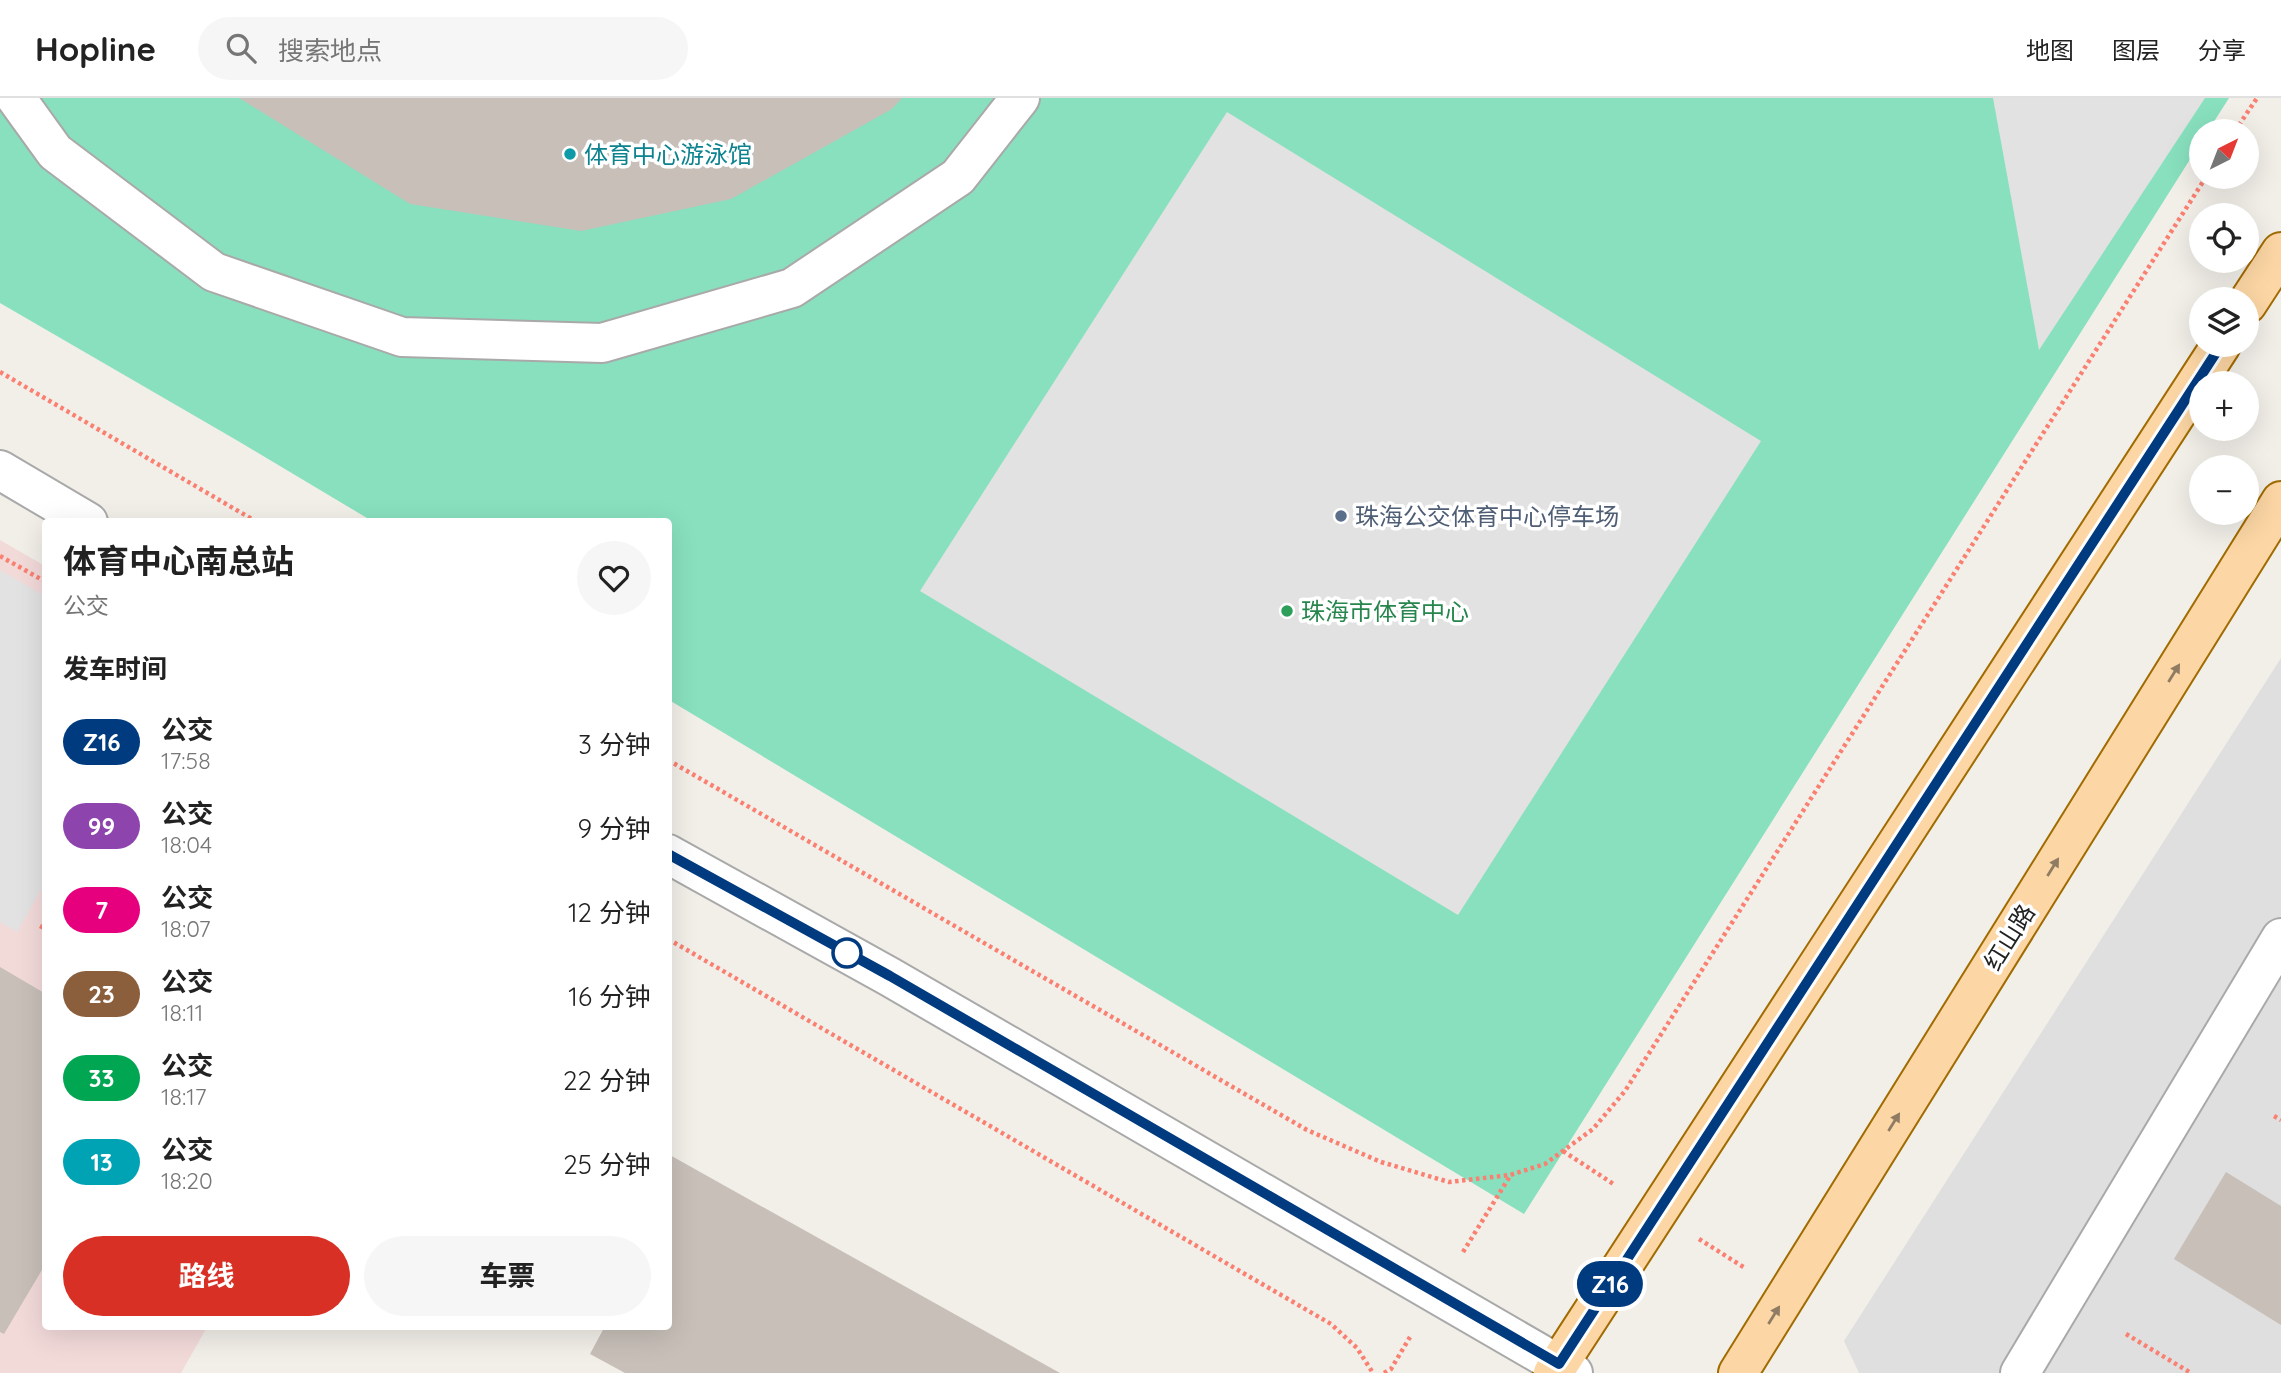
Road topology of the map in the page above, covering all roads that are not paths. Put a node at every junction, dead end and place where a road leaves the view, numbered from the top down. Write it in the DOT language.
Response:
graph roads {
  1 [pos="16,98"];
  2 [pos="1020,98"];
  3 [pos="2281,252"];
  4 [pos="2258,287"];
  5 [pos="2213,357"];
  6 [pos="0,470"];
  7 [pos="2281,501"];
  8 [pos="81,518"];
  9 [pos="672,856"];
  10 [pos="2281,937"];
  11 [pos="1562,1370"];
  12 [pos="1738,1373"];
  13 [pos="2021,1373"];
  1 -- 2 [label="street"];
  3 -- 4 [label="main road"];
  5 -- 11 [label="main road"];
  6 -- 8 [label="street"];
  12 -- 7 [label="main road, 红山路, one-way"];
  9 -- 11 [label="street"];
  10 -- 13 [label="street"];
}
